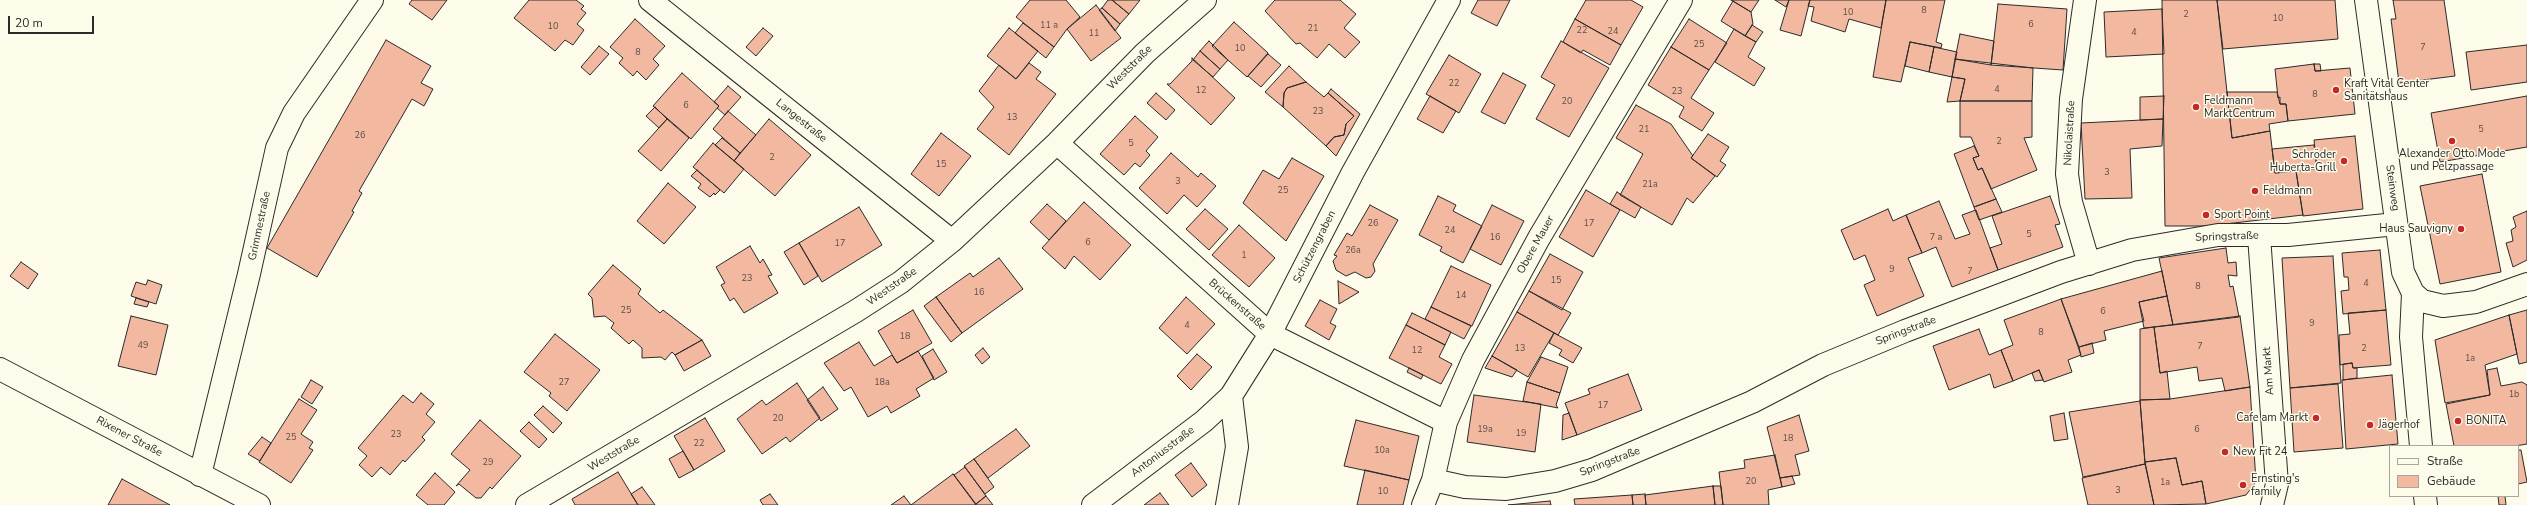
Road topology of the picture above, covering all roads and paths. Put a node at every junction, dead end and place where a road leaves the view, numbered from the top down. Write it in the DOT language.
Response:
graph roads {
  1 [pos="372,0"];
  2 [pos="650,0"];
  3 [pos="1205,0"];
  4 [pos="1449,0"];
  5 [pos="1681,0"];
  6 [pos="2085,0"];
  7 [pos="2366,0"];
  8 [pos="1057,143"];
  9 [pos="2396,224"];
  10 [pos="2259,236"];
  11 [pos="952,241"];
  12 [pos="2089,264"];
  13 [pos="2527,284"];
  14 [pos="2413,294"];
  15 [pos="1270,334"];
  16 [pos="0,369"];
  17 [pos="1231,396"];
  18 [pos="1446,422"];
  19 [pos="2421,445"];
  20 [pos="200,475"];
  21 [pos="1433,480"];
  22 [pos="253,504"];
  23 [pos="527,505"];
  24 [pos="1093,505"];
  25 [pos="1227,505"];
  26 [pos="1423,505"];
  27 [pos="2272,505"];
  1 -- 20 [label="street, Grimmestraße"];
  2 -- 11 [label="street, Langestraße"];
  3 -- 8 [label="street, Weststraße"];
  4 -- 15 [label="street, Schützengraben"];
  5 -- 18 [label="street, Obere Mauer"];
  6 -- 12 [label="street, Nikolaistraße"];
  7 -- 9 [label="street, Steinweg"];
  8 -- 11 [label="street, Weststraße"];
  8 -- 15 [label="street, Brückenstraße"];
  9 -- 10 [label="street, Springstraße"];
  9 -- 14 [label="street, Steinweg"];
  10 -- 12 [label="street, Springstraße"];
  10 -- 27 [label="street, Am Markt"];
  11 -- 23 [label="street, Weststraße"];
  12 -- 21 [label="street, Springstraße"];
  13 -- 14 [label="street"];
  14 -- 19 [label="street, Steinweg"];
  15 -- 17 [label="street, Schützengraben"];
  15 -- 18 [label="street, Brückenstraße"];
  16 -- 20 [label="street, Rixener Straße"];
  17 -- 24 [label="street, Antoniusstraße"];
  17 -- 25 [label="street"];
  18 -- 21 [label="street, Obere Mauer"];
  20 -- 22 [label="street, Rixener Straße"];
  21 -- 26 [label="street, Obere Mauer"];
}
